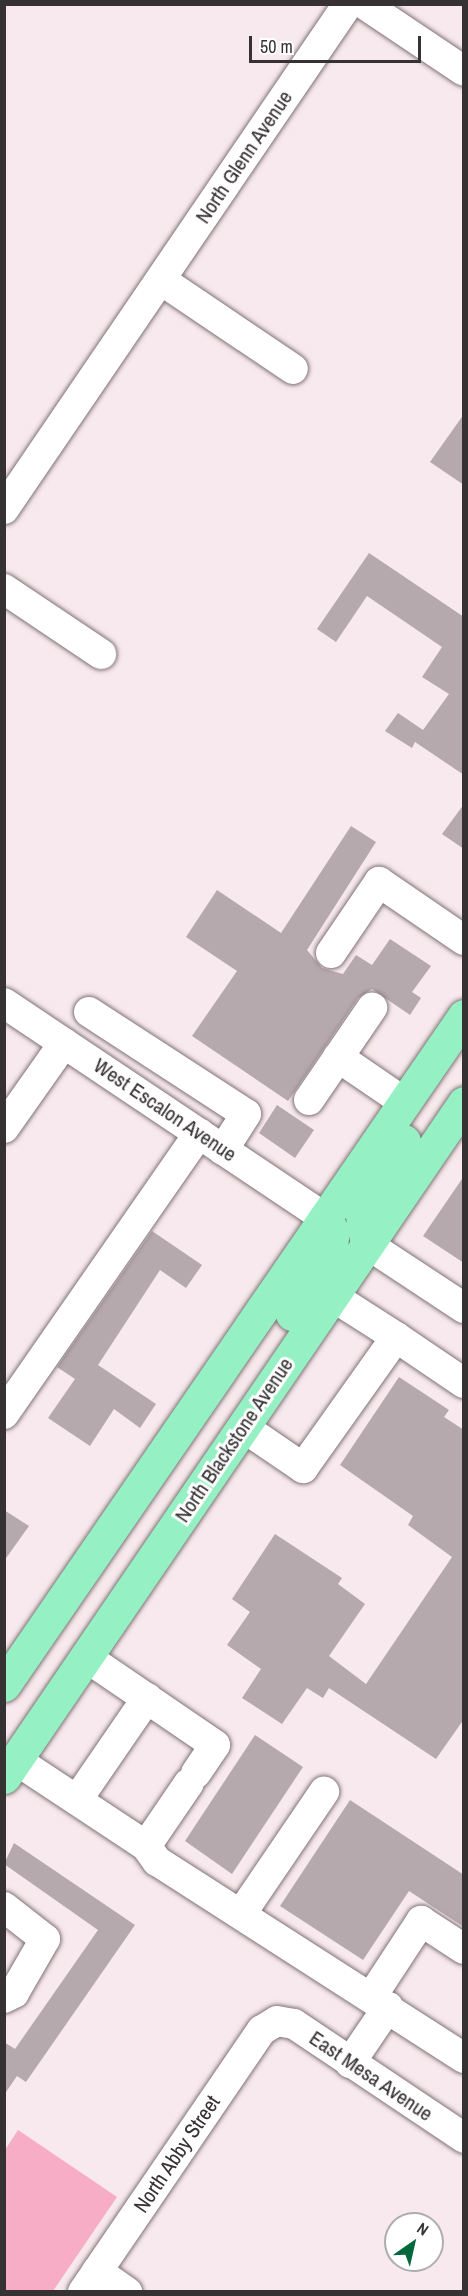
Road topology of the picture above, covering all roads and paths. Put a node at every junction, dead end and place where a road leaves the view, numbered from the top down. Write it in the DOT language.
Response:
graph roads {
  1 [pos="348,4"];
  2 [pos="364,4"];
  3 [pos="464,72"];
  4 [pos="161,280"];
  5 [pos="293,369"];
  6 [pos="4,508"];
  7 [pos="4,589"];
  8 [pos="100,654"];
  9 [pos="464,940"];
  10 [pos="331,953"];
  11 [pos="4,1003"];
  12 [pos="372,1008"];
  13 [pos="89,1012"];
  14 [pos="464,1016"];
  15 [pos="64,1043"];
  16 [pos="338,1058"];
  17 [pos="309,1100"];
  18 [pos="404,1102"];
  19 [pos="464,1103"];
  20 [pos="4,1128"];
  21 [pos="211,1141"];
  22 [pos="325,1218"];
  23 [pos="367,1244"];
  24 [pos="332,1296"];
  25 [pos="464,1308"];
  26 [pos="396,1337"];
  27 [pos="464,1383"];
  28 [pos="4,1414"];
  29 [pos="243,1427"];
  30 [pos="86,1657"];
  31 [pos="4,1685"];
  32 [pos="147,1698"];
  33 [pos="10,1769"];
  34 [pos="324,1792"];
  35 [pos="77,1800"];
  36 [pos="146,1846"];
  37 [pos="4,1907"];
  38 [pos="241,1914"];
  39 [pos="464,1949"];
  40 [pos="4,1998"];
  41 [pos="380,2002"];
  42 [pos="277,2021"];
  43 [pos="464,2058"];
  44 [pos="350,2063"];
  45 [pos="464,2138"];
  46 [pos="90,2281"];
  47 [pos="128,2292"];
  1 -- 4 [label="street, North Glenn Avenue"];
  2 -- 3 [label="street"];
  4 -- 5 [label="street"];
  4 -- 6 [label="street, North Glenn Avenue"];
  7 -- 8 [label="street"];
  9 -- 10 [label="street"];
  11 -- 15 [label="street, West Escalon Avenue"];
  12 -- 16 [label="street"];
  13 -- 21 [label="street"];
  14 -- 18 [label="main road"];
  15 -- 20 [label="street"];
  15 -- 21 [label="street, West Escalon Avenue"];
  16 -- 17 [label="street"];
  16 -- 18 [label="street"];
  18 -- 22 [label="main road"];
  18 -- 23 [label="main road"];
  19 -- 23 [label="main road, North Blackstone Avenue"];
  21 -- 22 [label="street, West Escalon Avenue"];
  21 -- 28 [label="street"];
  22 -- 29 [label="main road"];
  22 -- 31 [label="main road"];
  23 -- 24 [label="main road, North Blackstone Avenue"];
  23 -- 25 [label="street"];
  24 -- 26 [label="street"];
  24 -- 29 [label="main road, North Blackstone Avenue"];
  26 -- 27 [label="street"];
  26 -- 29 [label="street"];
  29 -- 30 [label="main road, North Blackstone Avenue"];
  30 -- 32 [label="street"];
  30 -- 33 [label="main road, North Blackstone Avenue"];
  32 -- 35 [label="street"];
  32 -- 36 [label="street"];
  33 -- 35 [label="street"];
  34 -- 38 [label="street"];
  35 -- 36 [label="street"];
  36 -- 38 [label="street"];
  37 -- 40 [label="street"];
  38 -- 41 [label="street"];
  39 -- 41 [label="street"];
  41 -- 43 [label="street"];
  41 -- 44 [label="street"];
  42 -- 44 [label="street, East Mesa Avenue"];
  42 -- 46 [label="street, North Abby Street"];
  44 -- 45 [label="street, East Mesa Avenue"];
  46 -- 47 [label="street"];
}
